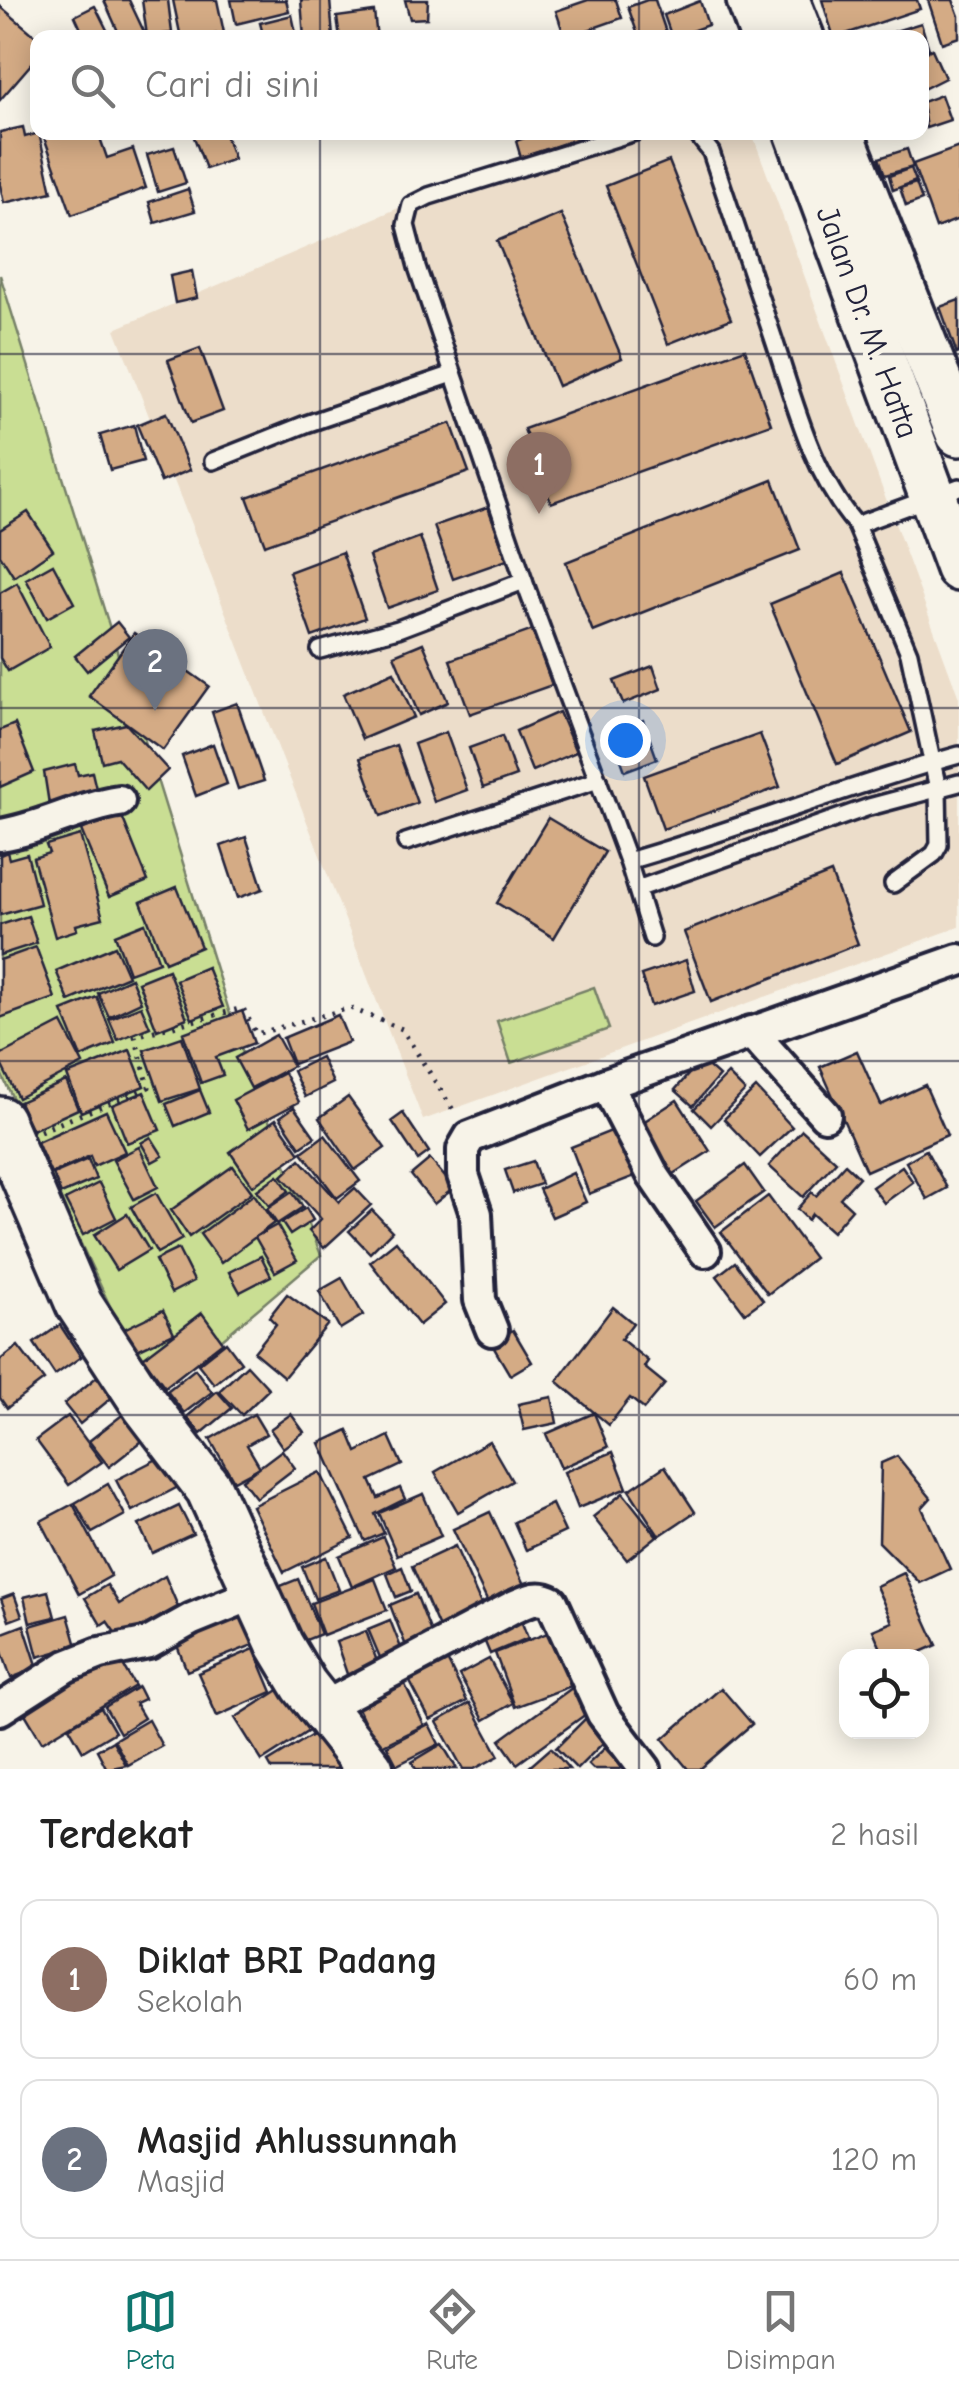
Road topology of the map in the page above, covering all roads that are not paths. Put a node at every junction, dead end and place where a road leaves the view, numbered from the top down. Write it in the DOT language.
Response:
graph roads {
  1 [pos="750,0"];
  2 [pos="786,0"];
  3 [pos="761,30"];
  4 [pos="799,30"];
  5 [pos="609,140"];
  6 [pos="702,140"];
  7 [pos="801,140"];
  8 [pos="843,140"];
  9 [pos="453,374"];
  10 [pos="959,433"];
  11 [pos="213,461"];
  12 [pos="946,492"];
  13 [pos="856,525"];
  14 [pos="959,568"];
  15 [pos="524,581"];
  16 [pos="320,650"];
  17 [pos="959,754"];
  18 [pos="934,762"];
  19 [pos="598,780"];
  20 [pos="959,783"];
  21 [pos="861,784"];
  22 [pos="938,789"];
  23 [pos="119,801"];
  24 [pos="870,808"];
  25 [pos="0,835"];
  26 [pos="406,842"];
  27 [pos="628,861"];
  28 [pos="893,884"];
  29 [pos="637,889"];
  30 [pos="652,938"];
  31 [pos="959,960"];
  32 [pos="751,1032"];
  33 [pos="606,1084"];
  34 [pos="826,1115"];
  35 [pos="5,1132"];
  36 [pos="705,1251"];
  37 [pos="492,1330"];
  38 [pos="256,1593"];
  39 [pos="322,1708"];
  40 [pos="0,1709"];
  41 [pos="370,1769"];
  42 [pos="645,1769"];
  1 -- 3 [label="main road"];
  2 -- 4 [label="main road"];
  5 -- 9 [label="lane"];
  6 -- 13 [label="lane"];
  7 -- 12 [label="main road, Jalan Dr. M. Hatta"];
  8 -- 10 [label="main road, Jalan Dr. M. Hatta"];
  9 -- 11 [label="lane"];
  9 -- 15 [label="lane"];
  12 -- 13 [label="lane"];
  12 -- 14 [label="main road, Jalan Dr. M. Hatta"];
  13 -- 18 [label="lane"];
  15 -- 16 [label="lane"];
  15 -- 19 [label="lane"];
  17 -- 18 [label="lane"];
  18 -- 21 [label="lane"];
  18 -- 22 [label="lane"];
  19 -- 26 [label="lane"];
  19 -- 27 [label="lane"];
  20 -- 22 [label="lane"];
  21 -- 24 [label="lane"];
  21 -- 27 [label="lane"];
  22 -- 24 [label="lane"];
  22 -- 28 [label="lane"];
  23 -- 25 [label="street"];
  24 -- 29 [label="lane"];
  27 -- 29 [label="lane"];
  29 -- 30 [label="lane"];
  31 -- 32 [label="street"];
  32 -- 33 [label="street"];
  32 -- 34 [label="street"];
  33 -- 36 [label="street"];
  33 -- 37 [label="street"];
  35 -- 38 [label="main road"];
  38 -- 39 [label="main road"];
  38 -- 40 [label="street"];
  39 -- 41 [label="main road"];
  39 -- 42 [label="street"];
}
